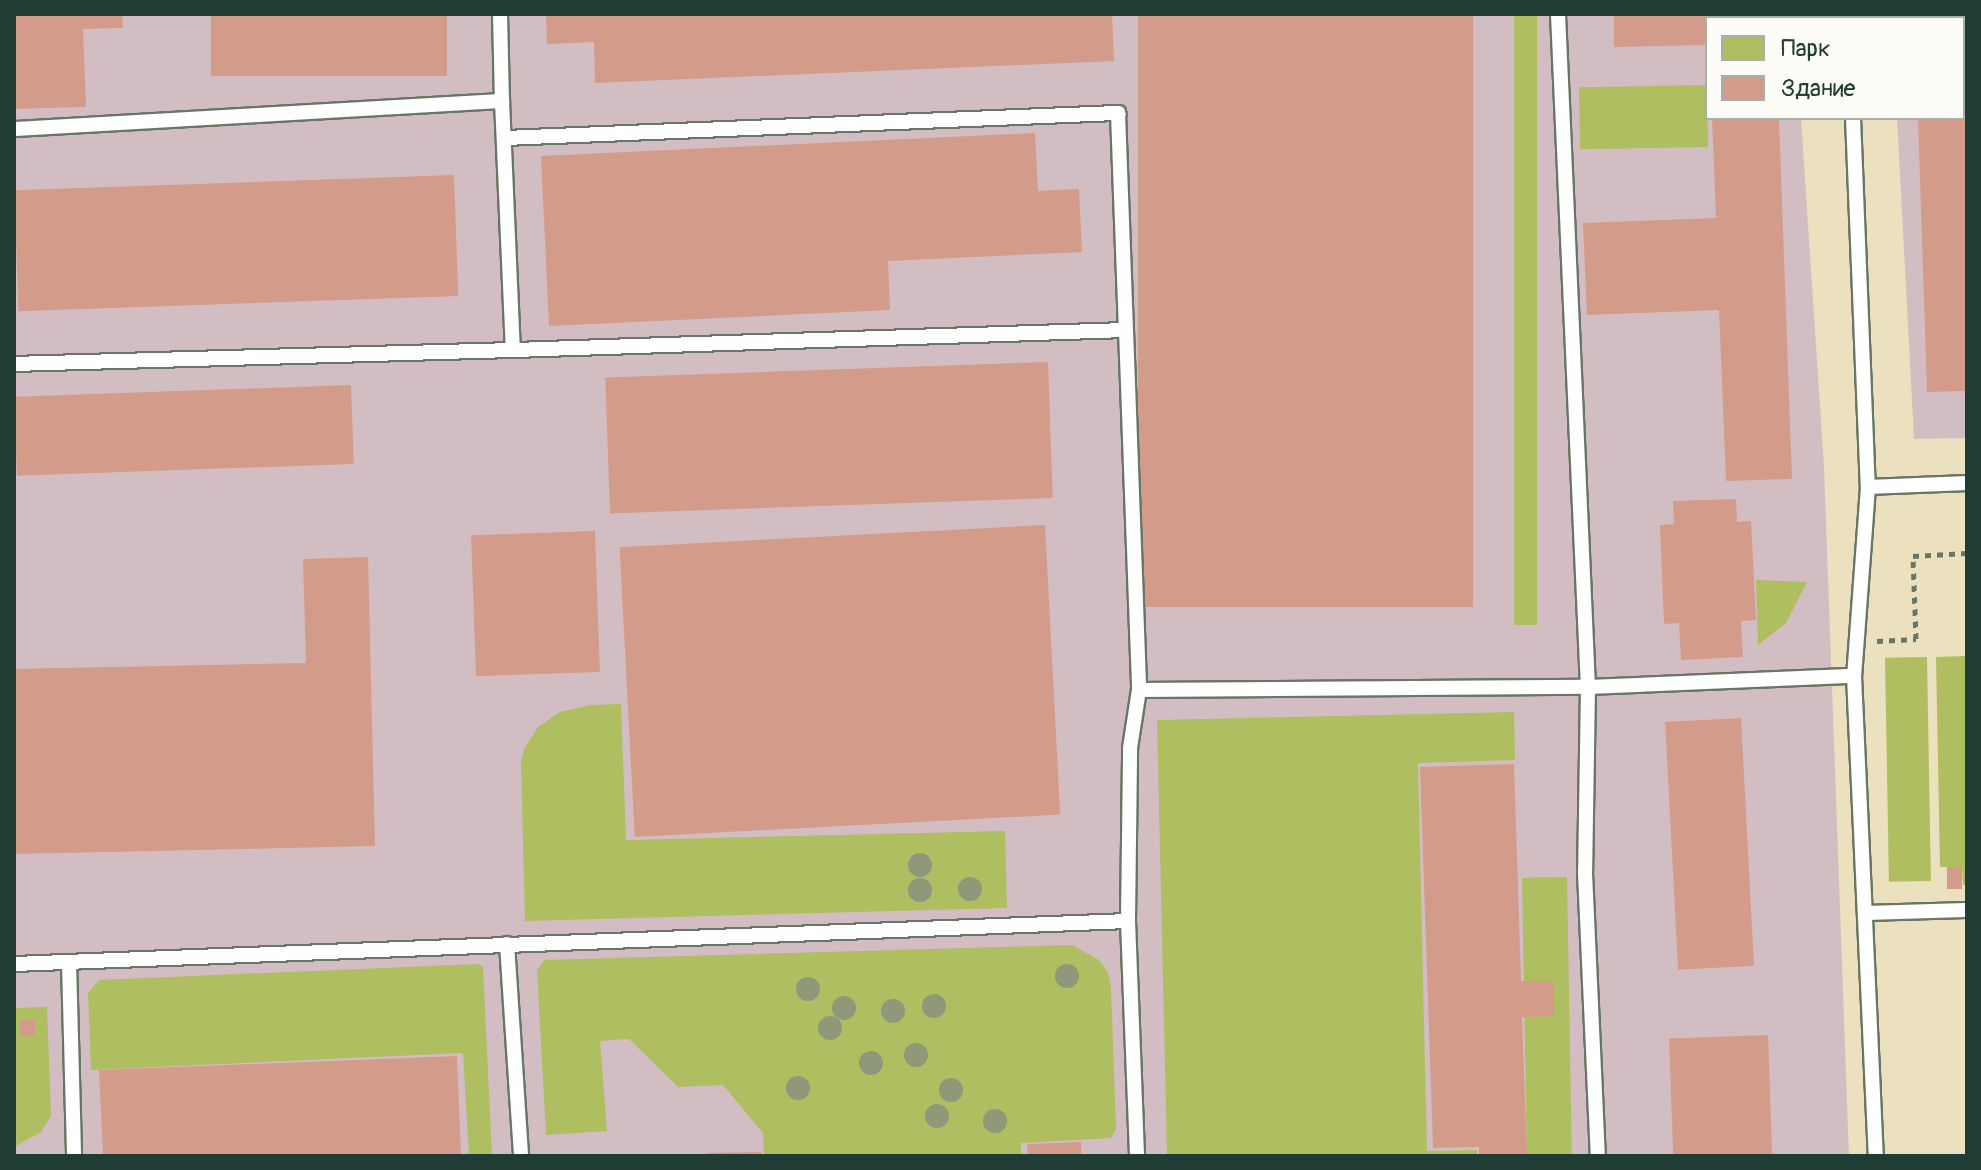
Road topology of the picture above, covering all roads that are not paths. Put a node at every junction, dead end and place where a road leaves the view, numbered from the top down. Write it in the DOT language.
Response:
graph roads {
  1 [pos="500,14"];
  2 [pos="1558,14"];
  3 [pos="502,101"];
  4 [pos="1853,120"];
  5 [pos="14,129"];
  6 [pos="505,138"];
  7 [pos="1126,330"];
  8 [pos="513,350"];
  9 [pos="14,364"];
  10 [pos="1967,483"];
  11 [pos="1868,487"];
  12 [pos="1854,676"];
  13 [pos="1588,687"];
  14 [pos="1139,690"];
  15 [pos="1967,910"];
  16 [pos="1865,913"];
  17 [pos="1128,921"];
  18 [pos="507,944"];
  19 [pos="69,962"];
  20 [pos="14,964"];
  21 [pos="74,1156"];
  22 [pos="521,1156"];
  23 [pos="1137,1156"];
  24 [pos="1598,1156"];
  25 [pos="1876,1156"];
  1 -- 3 [label="lane"];
  2 -- 13 [label="lane"];
  3 -- 5 [label="lane"];
  3 -- 6 [label="lane"];
  4 -- 11 [label="lane"];
  6 -- 7 [label="lane"];
  6 -- 8 [label="lane"];
  7 -- 8 [label="lane"];
  7 -- 14 [label="lane"];
  8 -- 9 [label="lane"];
  10 -- 11 [label="lane"];
  11 -- 12 [label="lane"];
  12 -- 13 [label="lane"];
  12 -- 16 [label="lane"];
  13 -- 14 [label="lane"];
  13 -- 24 [label="lane"];
  14 -- 17 [label="lane"];
  15 -- 16 [label="lane"];
  16 -- 25 [label="lane"];
  17 -- 18 [label="lane"];
  17 -- 23 [label="lane"];
  18 -- 19 [label="lane"];
  18 -- 22 [label="lane"];
  19 -- 20 [label="lane"];
  19 -- 21 [label="lane"];
}
